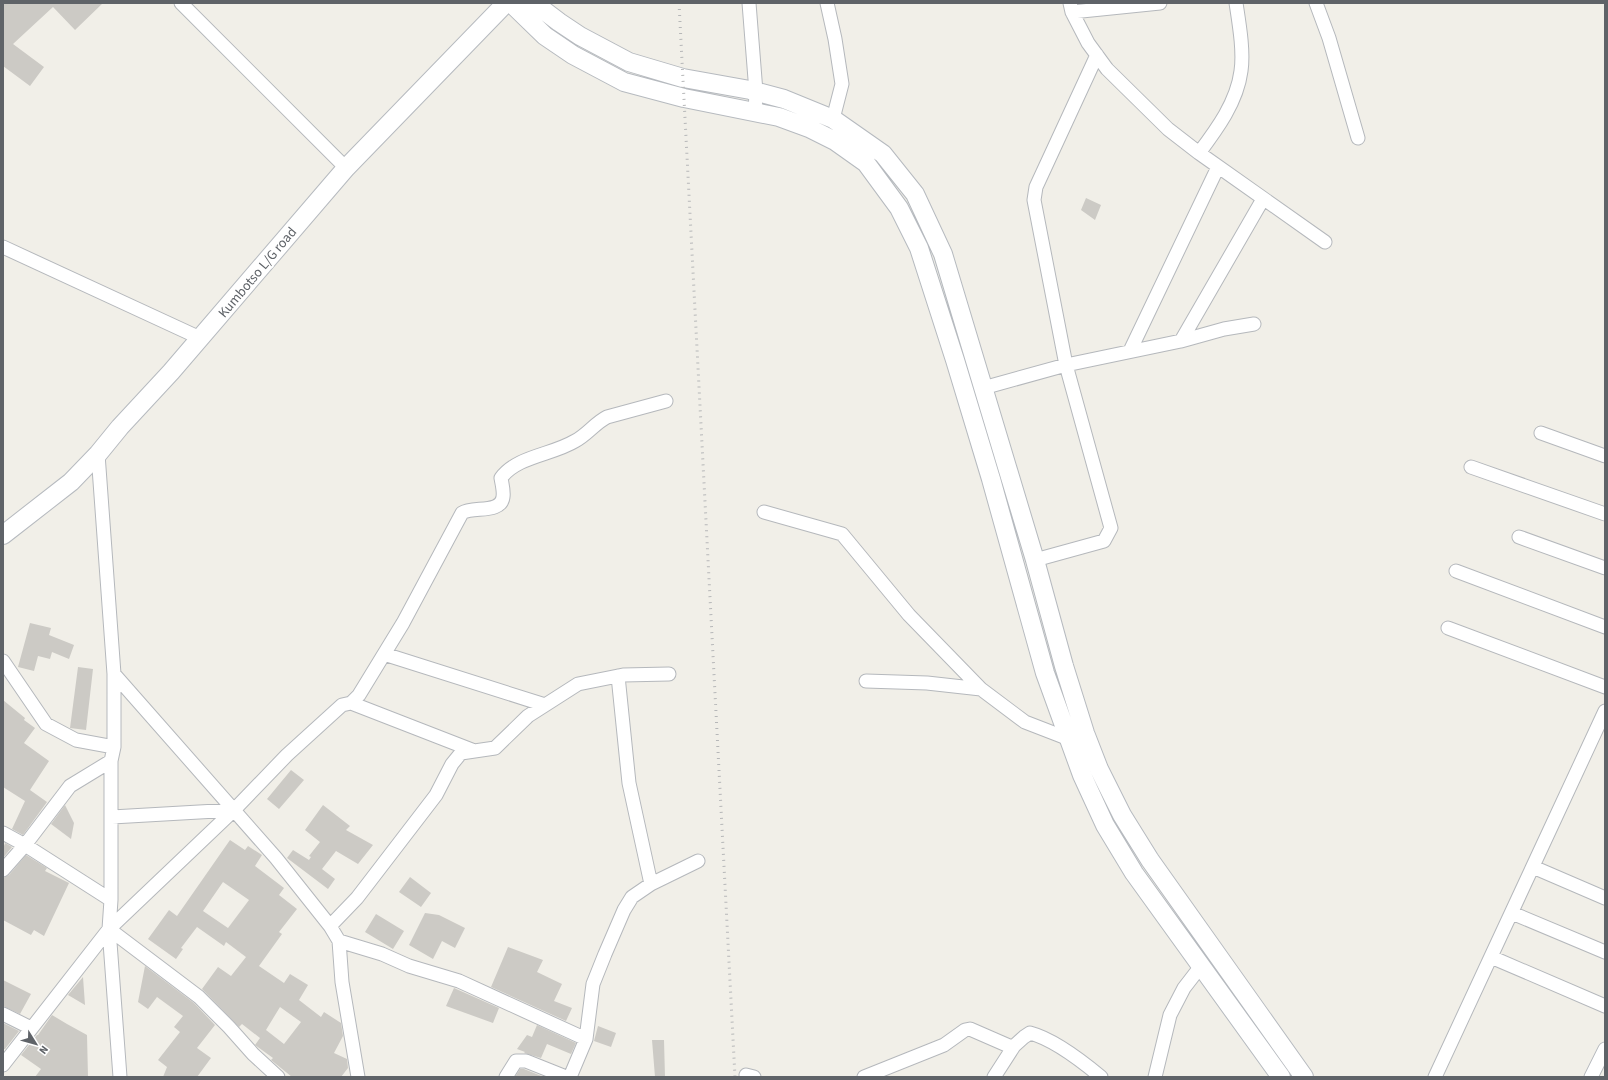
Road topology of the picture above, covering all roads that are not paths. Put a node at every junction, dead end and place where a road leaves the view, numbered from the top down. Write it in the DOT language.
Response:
graph roads {
  1 [pos="181,3"];
  2 [pos="506,3"];
  3 [pos="511,3"];
  4 [pos="534,3"];
  5 [pos="749,3"];
  6 [pos="827,3"];
  7 [pos="1160,3"];
  8 [pos="1236,3"];
  9 [pos="1316,3"];
  10 [pos="1071,8"];
  11 [pos="1097,56"];
  12 [pos="756,92"];
  13 [pos="755,112"];
  14 [pos="833,119"];
  15 [pos="1358,138"];
  16 [pos="1199,154"];
  17 [pos="1218,167"];
  18 [pos="346,168"];
  19 [pos="1263,199"];
  20 [pos="1325,242"];
  21 [pos="3,247"];
  22 [pos="1254,324"];
  23 [pos="200,338"];
  24 [pos="1181,341"];
  25 [pos="1130,351"];
  26 [pos="1066,365"];
  27 [pos="983,388"];
  28 [pos="666,402"];
  29 [pos="1541,433"];
  30 [pos="98,454"];
  31 [pos="1605,456"];
  32 [pos="1471,467"];
  33 [pos="764,512"];
  34 [pos="1605,514"];
  35 [pos="5,531"];
  36 [pos="1519,537"];
  37 [pos="1035,560"];
  38 [pos="1605,568"];
  39 [pos="1456,571"];
  40 [pos="1605,627"];
  41 [pos="1448,628"];
  42 [pos="384,654"];
  43 [pos="3,661"];
  44 [pos="114,674"];
  45 [pos="670,674"];
  46 [pos="618,676"];
  47 [pos="866,681"];
  48 [pos="1605,687"];
  49 [pos="981,689"];
  50 [pos="351,703"];
  51 [pos="546,705"];
  52 [pos="1605,711"];
  53 [pos="1069,739"];
  54 [pos="114,747"];
  55 [pos="472,750"];
  56 [pos="111,762"];
  57 [pos="234,810"];
  58 [pos="112,817"];
  59 [pos="3,833"];
  60 [pos="25,845"];
  61 [pos="698,861"];
  62 [pos="1533,867"];
  63 [pos="3,870"];
  64 [pos="651,884"];
  65 [pos="1605,898"];
  66 [pos="111,900"];
  67 [pos="1512,912"];
  68 [pos="330,926"];
  69 [pos="109,929"];
  70 [pos="339,941"];
  71 [pos="1605,952"];
  72 [pos="1491,957"];
  73 [pos="1201,966"];
  74 [pos="1605,1006"];
  75 [pos="3,1014"];
  76 [pos="31,1028"];
  77 [pos="586,1040"];
  78 [pos="1014,1046"];
  79 [pos="1605,1049"];
  80 [pos="3,1065"];
  81 [pos="120,1077"];
  82 [pos="278,1077"];
  83 [pos="358,1077"];
  84 [pos="506,1077"];
  85 [pos="566,1077"];
  86 [pos="570,1077"];
  87 [pos="864,1077"];
  88 [pos="994,1077"];
  89 [pos="1101,1077"];
  90 [pos="1154,1077"];
  91 [pos="1281,1077"];
  92 [pos="1304,1077"];
  93 [pos="1435,1077"];
  94 [pos="1591,1077"];
  1 -- 18 [label="street"];
  2 -- 18 [label="main road, Kumbotso L/G road"];
  3 -- 13 [label="main road"];
  4 -- 12 [label="main road"];
  5 -- 12 [label="street"];
  6 -- 14 [label="street"];
  7 -- 10 [label="street"];
  8 -- 16 [label="street"];
  9 -- 15 [label="street"];
  10 -- 11 [label="street"];
  11 -- 16 [label="street"];
  11 -- 26 [label="street"];
  12 -- 13 [label="street"];
  12 -- 14 [label="main road"];
  13 -- 53 [label="main road"];
  14 -- 27 [label="main road"];
  16 -- 17 [label="street"];
  17 -- 19 [label="street"];
  17 -- 25 [label="street"];
  18 -- 23 [label="main road, Kumbotso L/G road"];
  19 -- 20 [label="street"];
  19 -- 24 [label="street"];
  21 -- 23 [label="street"];
  22 -- 24 [label="street"];
  23 -- 30 [label="main road, Kumbotso L/G road"];
  24 -- 25 [label="street"];
  25 -- 26 [label="street"];
  26 -- 27 [label="street"];
  26 -- 37 [label="street"];
  27 -- 37 [label="main road"];
  28 -- 42 [label="street"];
  29 -- 31 [label="street"];
  30 -- 35 [label="main road, Kumbotso L/G road"];
  30 -- 44 [label="street"];
  32 -- 34 [label="street"];
  33 -- 49 [label="street"];
  36 -- 38 [label="street"];
  37 -- 92 [label="main road"];
  39 -- 40 [label="street"];
  41 -- 48 [label="street"];
  42 -- 50 [label="street"];
  42 -- 51 [label="street"];
  43 -- 54 [label="street"];
  44 -- 54 [label="street"];
  44 -- 57 [label="street"];
  45 -- 46 [label="street"];
  46 -- 51 [label="street"];
  46 -- 64 [label="street"];
  47 -- 49 [label="street"];
  49 -- 53 [label="street"];
  50 -- 55 [label="street"];
  50 -- 57 [label="street"];
  51 -- 55 [label="street"];
  52 -- 62 [label="street"];
  53 -- 73 [label="main road"];
  54 -- 56 [label="street"];
  55 -- 68 [label="street"];
  56 -- 58 [label="street"];
  56 -- 60 [label="street"];
  57 -- 58 [label="street"];
  57 -- 68 [label="street"];
  57 -- 69 [label="street"];
  58 -- 66 [label="street"];
  59 -- 60 [label="street"];
  60 -- 63 [label="street"];
  60 -- 66 [label="street"];
  61 -- 64 [label="street"];
  62 -- 65 [label="street"];
  62 -- 67 [label="street"];
  64 -- 77 [label="street"];
  66 -- 69 [label="street"];
  67 -- 71 [label="street"];
  67 -- 72 [label="street"];
  68 -- 70 [label="street"];
  69 -- 76 [label="street"];
  69 -- 81 [label="street"];
  69 -- 82 [label="street"];
  70 -- 77 [label="street"];
  70 -- 83 [label="street"];
  72 -- 74 [label="street"];
  72 -- 93 [label="street"];
  73 -- 90 [label="street"];
  73 -- 91 [label="main road"];
  75 -- 76 [label="street"];
  76 -- 80 [label="street"];
  77 -- 86 [label="street"];
  78 -- 87 [label="street"];
  78 -- 88 [label="street"];
  78 -- 89 [label="street"];
  79 -- 94 [label="street"];
  84 -- 85 [label="street"];
}
